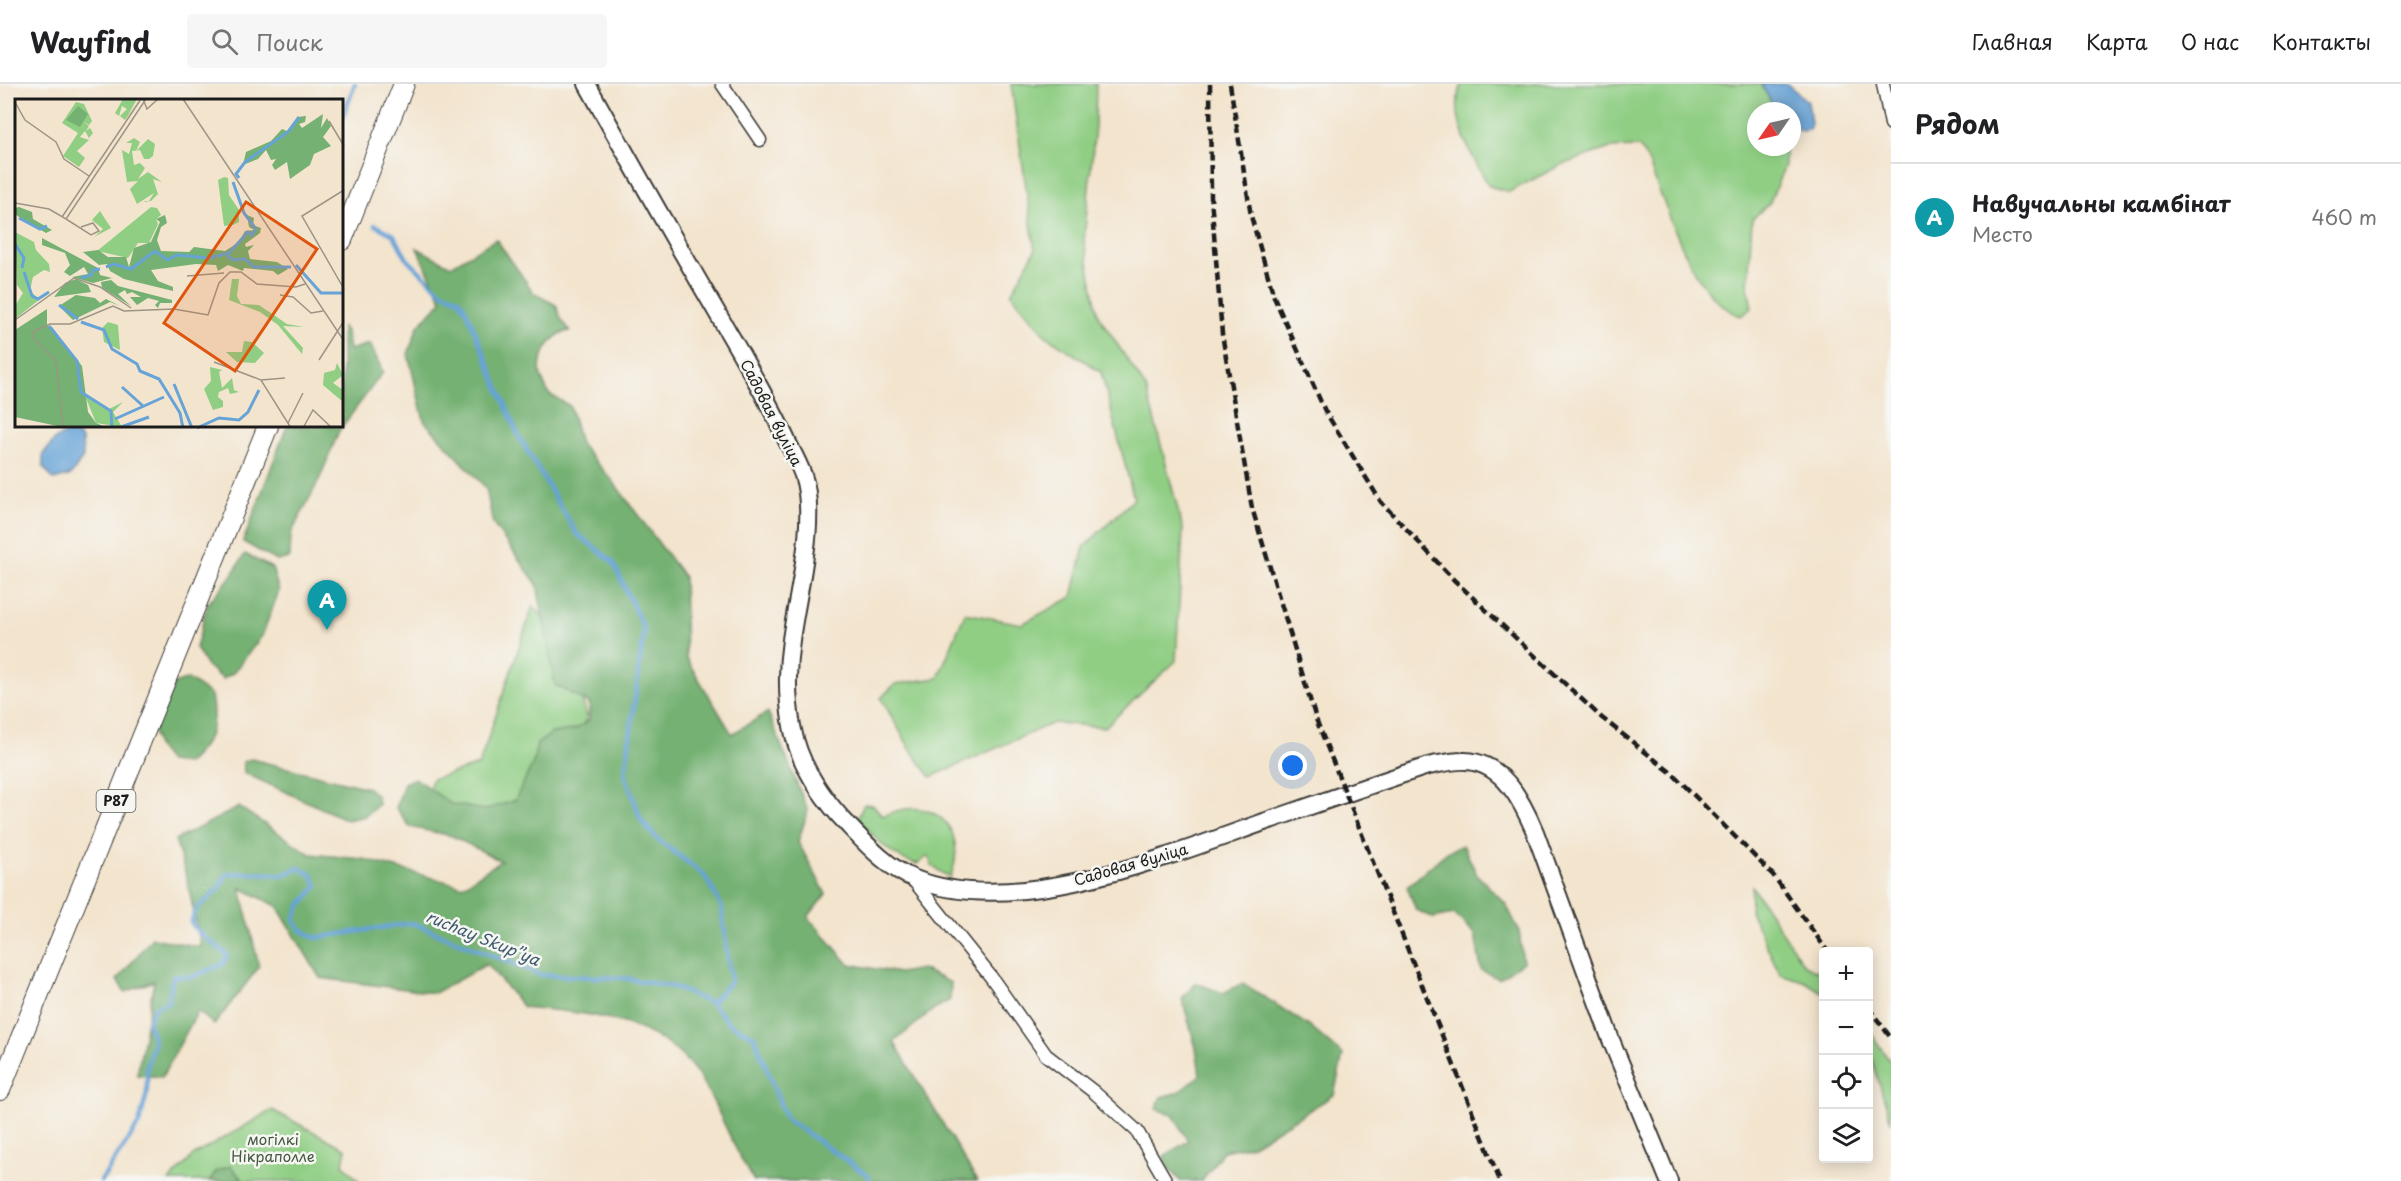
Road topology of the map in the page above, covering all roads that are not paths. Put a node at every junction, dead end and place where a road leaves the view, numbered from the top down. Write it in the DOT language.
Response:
graph roads {
  1 [pos="404,84"];
  2 [pos="587,84"];
  3 [pos="722,84"];
  4 [pos="1883,84"];
  5 [pos="1891,124"];
  6 [pos="760,141"];
  7 [pos="344,235"];
  8 [pos="267,428"];
  9 [pos="911,878"];
  10 [pos="0,1090"];
  11 [pos="1166,1181"];
  12 [pos="1669,1181"];
  1 -- 7 [label="main road"];
  2 -- 9 [label="street, Садовая вуліца"];
  3 -- 6 [label="street"];
  4 -- 5 [label="street"];
  8 -- 10 [label="main road, Р87"];
  9 -- 11 [label="street, Садовая вуліца"];
  9 -- 12 [label="street, Садовая вуліца"];
}
